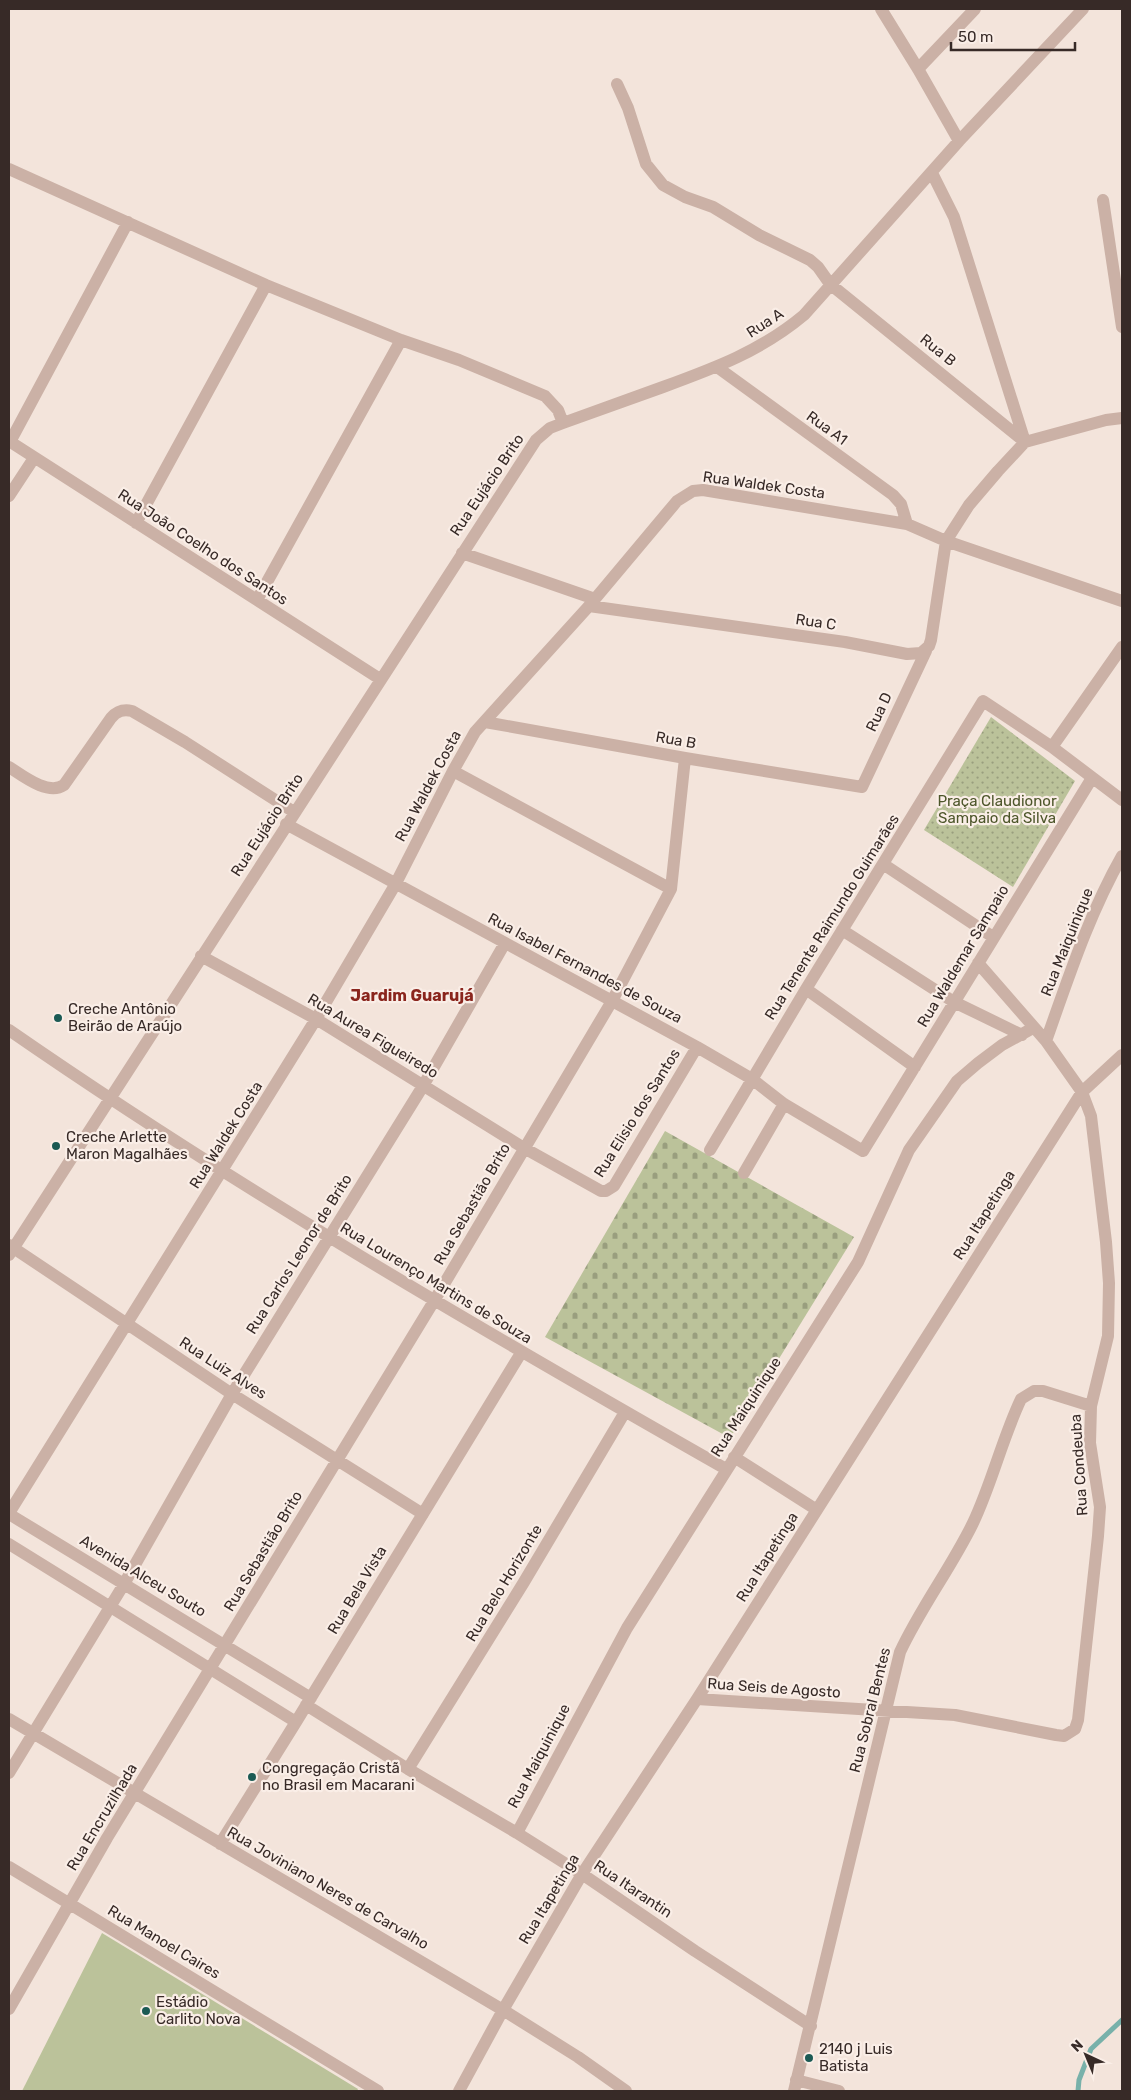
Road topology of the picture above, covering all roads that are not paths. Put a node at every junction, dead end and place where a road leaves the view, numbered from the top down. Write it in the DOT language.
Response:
graph roads {
  1 [pos="976,9"];
  2 [pos="1082,9"];
  3 [pos="885,11"];
  4 [pos="918,69"];
  5 [pos="617,84"];
  6 [pos="959,141"];
  7 [pos="9,169"];
  8 [pos="932,173"];
  9 [pos="1103,200"];
  10 [pos="128,222"];
  11 [pos="830,284"];
  12 [pos="266,285"];
  13 [pos="1122,327"];
  14 [pos="401,340"];
  15 [pos="717,367"];
  16 [pos="1122,418"];
  17 [pos="562,423"];
  18 [pos="9,442"];
  19 [pos="1026,442"];
  20 [pos="34,458"];
  21 [pos="9,496"];
  22 [pos="136,523"];
  23 [pos="907,524"];
  24 [pos="946,540"];
  25 [pos="462,553"];
  26 [pos="257,600"];
  27 [pos="1122,601"];
  28 [pos="592,603"];
  29 [pos="1122,647"];
  30 [pos="926,651"];
  31 [pos="380,679"];
  32 [pos="485,722"];
  33 [pos="1052,747"];
  34 [pos="685,758"];
  35 [pos="9,767"];
  36 [pos="453,771"];
  37 [pos="1092,778"];
  38 [pos="862,787"];
  39 [pos="1122,800"];
  40 [pos="294,812"];
  41 [pos="286,824"];
  42 [pos="1122,856"];
  43 [pos="883,864"];
  44 [pos="395,885"];
  45 [pos="671,889"];
  46 [pos="842,930"];
  47 [pos="993,937"];
  48 [pos="505,943"];
  49 [pos="202,956"];
  50 [pos="978,963"];
  51 [pos="806,989"];
  52 [pos="612,1001"];
  53 [pos="954,1002"];
  54 [pos="316,1019"];
  55 [pos="9,1030"];
  56 [pos="1028,1032"];
  57 [pos="1046,1041"];
  58 [pos="697,1047"];
  59 [pos="1122,1055"];
  60 [pos="915,1067"];
  61 [pos="752,1079"];
  62 [pos="423,1086"];
  63 [pos="1082,1092"];
  64 [pos="109,1099"];
  65 [pos="784,1104"];
  66 [pos="524,1148"];
  67 [pos="710,1150"];
  68 [pos="863,1151"];
  69 [pos="222,1172"];
  70 [pos="744,1173"];
  71 [pos="329,1237"];
  72 [pos="10,1250"];
  73 [pos="434,1301"];
  74 [pos="127,1324"];
  75 [pos="521,1353"];
  76 [pos="232,1394"];
  77 [pos="1091,1406"];
  78 [pos="625,1412"];
  79 [pos="734,1457"];
  80 [pos="337,1459"];
  81 [pos="726,1470"];
  82 [pos="817,1510"];
  83 [pos="9,1513"];
  84 [pos="423,1514"];
  85 [pos="9,1544"];
  86 [pos="124,1584"];
  87 [pos="110,1608"];
  88 [pos="226,1645"];
  89 [pos="211,1669"];
  90 [pos="697,1699"];
  91 [pos="308,1702"];
  92 [pos="886,1712"];
  93 [pos="9,1719"];
  94 [pos="1078,1720"];
  95 [pos="296,1722"];
  96 [pos="33,1734"];
  97 [pos="408,1769"];
  98 [pos="9,1773"];
  99 [pos="134,1793"];
  100 [pos="517,1833"];
  101 [pos="220,1844"];
  102 [pos="9,1867"];
  103 [pos="582,1874"];
  104 [pos="69,1904"];
  105 [pos="9,2009"];
  106 [pos="503,2010"];
  107 [pos="811,2026"];
  108 [pos="795,2086"];
  109 [pos="372,2090"];
  110 [pos="459,2091"];
  111 [pos="626,2091"];
  112 [pos="839,2091"];
  1 -- 4 [label="street"];
  2 -- 6 [label="street, Rua A"];
  3 -- 4 [label="street"];
  4 -- 6 [label="street"];
  5 -- 11 [label="street, Rua B"];
  6 -- 8 [label="street, Rua A"];
  7 -- 10 [label="street"];
  8 -- 11 [label="street, Rua A"];
  8 -- 19 [label="street"];
  9 -- 13 [label="street"];
  10 -- 12 [label="street"];
  10 -- 18 [label="street"];
  11 -- 15 [label="street, Rua A"];
  11 -- 19 [label="street, Rua B"];
  12 -- 14 [label="street"];
  12 -- 22 [label="street"];
  14 -- 17 [label="street"];
  14 -- 26 [label="street"];
  15 -- 17 [label="street, Rua A"];
  15 -- 23 [label="street, Rua A1"];
  16 -- 19 [label="street"];
  17 -- 25 [label="street, Rua Eujácio Brito"];
  18 -- 20 [label="street, Rua João Coelho dos Santos"];
  19 -- 24 [label="street"];
  20 -- 21 [label="street"];
  20 -- 22 [label="street, Rua João Coelho dos Santos"];
  22 -- 26 [label="street, Rua João Coelho dos Santos"];
  23 -- 24 [label="street, Rua Waldek Costa"];
  23 -- 28 [label="street, Rua Waldek Costa"];
  24 -- 27 [label="street, Rua Waldek Costa"];
  24 -- 30 [label="street"];
  25 -- 28 [label="street, Rua C"];
  25 -- 31 [label="street, Rua Eujácio Brito"];
  26 -- 31 [label="street, Rua João Coelho dos Santos"];
  28 -- 30 [label="street, Rua C"];
  28 -- 32 [label="street, Rua Waldek Costa"];
  29 -- 33 [label="street"];
  30 -- 38 [label="street, Rua D"];
  31 -- 40 [label="street, Rua Eujácio Brito"];
  32 -- 34 [label="street, Rua B"];
  32 -- 36 [label="street, Rua Waldek Costa"];
  33 -- 37 [label="street"];
  33 -- 43 [label="street, Rua Tenente Raimundo Guimarães"];
  34 -- 38 [label="street, Rua B"];
  34 -- 45 [label="street, Rua Sebastião Brito"];
  35 -- 40 [label="street"];
  36 -- 44 [label="street, Rua Waldek Costa"];
  36 -- 45 [label="street"];
  37 -- 39 [label="street"];
  37 -- 47 [label="street, Rua Waldemar Sampaio"];
  40 -- 41 [label="street, Rua Eujácio Brito"];
  41 -- 44 [label="street, Rua Isabel Fernandes de Souza"];
  41 -- 49 [label="street, Rua Eujácio Brito"];
  42 -- 57 [label="street, Rua Maiquinique"];
  43 -- 46 [label="street, Rua Tenente Raimundo Guimarães"];
  43 -- 47 [label="street"];
  44 -- 48 [label="street, Rua Isabel Fernandes de Souza"];
  44 -- 54 [label="street, Rua Waldek Costa"];
  45 -- 52 [label="street, Rua Sebastião Brito"];
  46 -- 51 [label="street, Rua Tenente Raimundo Guimarães"];
  46 -- 53 [label="street"];
  47 -- 50 [label="street, Rua Waldemar Sampaio"];
  48 -- 52 [label="street, Rua Isabel Fernandes de Souza"];
  48 -- 62 [label="street, Rua Carlos Leonor de Brito"];
  49 -- 54 [label="street, Rua Aurea Figueiredo"];
  49 -- 64 [label="street, Rua Eujácio Brito"];
  50 -- 53 [label="street, Rua Waldemar Sampaio"];
  50 -- 56 [label="street"];
  51 -- 60 [label="street"];
  51 -- 61 [label="street, Rua Tenente Raimundo Guimarães"];
  52 -- 58 [label="street, Rua Isabel Fernandes de Souza"];
  52 -- 66 [label="street, Rua Sebastião Brito"];
  53 -- 56 [label="street"];
  53 -- 60 [label="street, Rua Waldemar Sampaio"];
  54 -- 62 [label="street, Rua Aurea Figueiredo"];
  54 -- 69 [label="street, Rua Waldek Costa"];
  55 -- 64 [label="street, Rua Lourenço Martins de Souza"];
  56 -- 57 [label="street, Rua Condeuba"];
  56 -- 79 [label="street, Rua Maiquinique"];
  57 -- 63 [label="street, Rua Condeuba"];
  58 -- 61 [label="street, Rua Isabel Fernandes de Souza"];
  58 -- 66 [label="street, Rua Elisio dos Santos"];
  59 -- 63 [label="street, Rua Itapetinga"];
  60 -- 68 [label="street, Rua Waldemar Sampaio"];
  61 -- 65 [label="street, Rua Isabel Fernandes de Souza"];
  61 -- 67 [label="street, Rua Tenente Raimundo Guimarães"];
  62 -- 66 [label="street, Rua Aurea Figueiredo"];
  62 -- 71 [label="street, Rua Carlos Leonor de Brito"];
  63 -- 77 [label="street, Rua Condeuba"];
  63 -- 82 [label="street, Rua Itapetinga"];
  64 -- 69 [label="street, Rua Lourenço Martins de Souza"];
  64 -- 72 [label="street, Rua Eujácio Brito"];
  65 -- 68 [label="street, Rua Isabel Fernandes de Souza"];
  65 -- 70 [label="street"];
  66 -- 73 [label="street, Rua Sebastião Brito"];
  69 -- 71 [label="street, Rua Lourenço Martins de Souza"];
  69 -- 74 [label="street, Rua Waldek Costa"];
  71 -- 73 [label="street, Rua Lourenço Martins de Souza"];
  71 -- 76 [label="street, Rua Carlos Leonor de Brito"];
  72 -- 74 [label="street, Rua Luiz Alves"];
  73 -- 75 [label="street, Rua Lourenço Martins de Souza"];
  73 -- 80 [label="street, Rua Sebastião Brito"];
  74 -- 76 [label="street, Rua Luiz Alves"];
  74 -- 83 [label="street, Rua Waldek Costa"];
  75 -- 78 [label="street, Rua Lourenço Martins de Souza"];
  75 -- 84 [label="street, Rua Bela Vista"];
  76 -- 80 [label="street, Rua Luiz Alves"];
  76 -- 86 [label="street, Rua Carlos Leonor de Brito"];
  77 -- 92 [label="street, Rua Sobral Bentes"];
  77 -- 94 [label="street, Rua Condeuba"];
  78 -- 81 [label="street, Rua Lourenço Martins de Souza"];
  78 -- 97 [label="street, Rua Belo Horizonte"];
  79 -- 81 [label="street, Rua Maiquinique"];
  79 -- 82 [label="street"];
  80 -- 84 [label="street, Rua Luiz Alves"];
  80 -- 88 [label="street, Rua Sebastião Brito"];
  81 -- 100 [label="street, Rua Maiquinique"];
  82 -- 90 [label="street, Rua Itapetinga"];
  83 -- 86 [label="street, Avenida Alceu Souto"];
  84 -- 91 [label="street, Rua Bela Vista"];
  85 -- 87 [label="street"];
  86 -- 87 [label="street, Rua Carlos Leonor de Brito"];
  86 -- 88 [label="street, Avenida Alceu Souto"];
  87 -- 89 [label="street"];
  87 -- 96 [label="street, Rua Carlos Leonor de Brito"];
  88 -- 89 [label="street, Rua Encruzilhada"];
  88 -- 91 [label="street, Avenida Alceu Souto"];
  89 -- 95 [label="street"];
  89 -- 99 [label="street, Rua Encruzilhada"];
  90 -- 92 [label="street, Rua Seis de Agosto"];
  90 -- 103 [label="street, Rua Itapetinga"];
  91 -- 95 [label="street, Rua Bela Vista"];
  91 -- 97 [label="street, Rua Itarantin"];
  92 -- 94 [label="street, Rua Seis de Agosto"];
  92 -- 107 [label="street, Rua Sobral Bentes"];
  93 -- 96 [label="street, Rua Joviniano Neres de Carvalho"];
  95 -- 101 [label="street, Rua Bela Vista"];
  96 -- 98 [label="street, Rua Carlos Leonor de Brito"];
  96 -- 99 [label="street, Rua Joviniano Neres de Carvalho"];
  97 -- 100 [label="street, Rua Itarantin"];
  99 -- 101 [label="street, Rua Joviniano Neres de Carvalho"];
  99 -- 104 [label="street, Rua Encruzilhada"];
  100 -- 103 [label="street, Rua Itarantin"];
  101 -- 106 [label="street, Rua Joviniano Neres de Carvalho"];
  102 -- 104 [label="street, Rua Manoel Caires"];
  103 -- 106 [label="street, Rua Itapetinga"];
  103 -- 107 [label="street, Rua Itarantin"];
  104 -- 105 [label="street, Rua Encruzilhada"];
  104 -- 109 [label="street, Rua Manoel Caires"];
  106 -- 110 [label="street, Rua Itapetinga"];
  106 -- 111 [label="street, Rua Joviniano Neres de Carvalho"];
  107 -- 108 [label="street, Rua Sobral Bentes"];
  108 -- 112 [label="street"];
}
